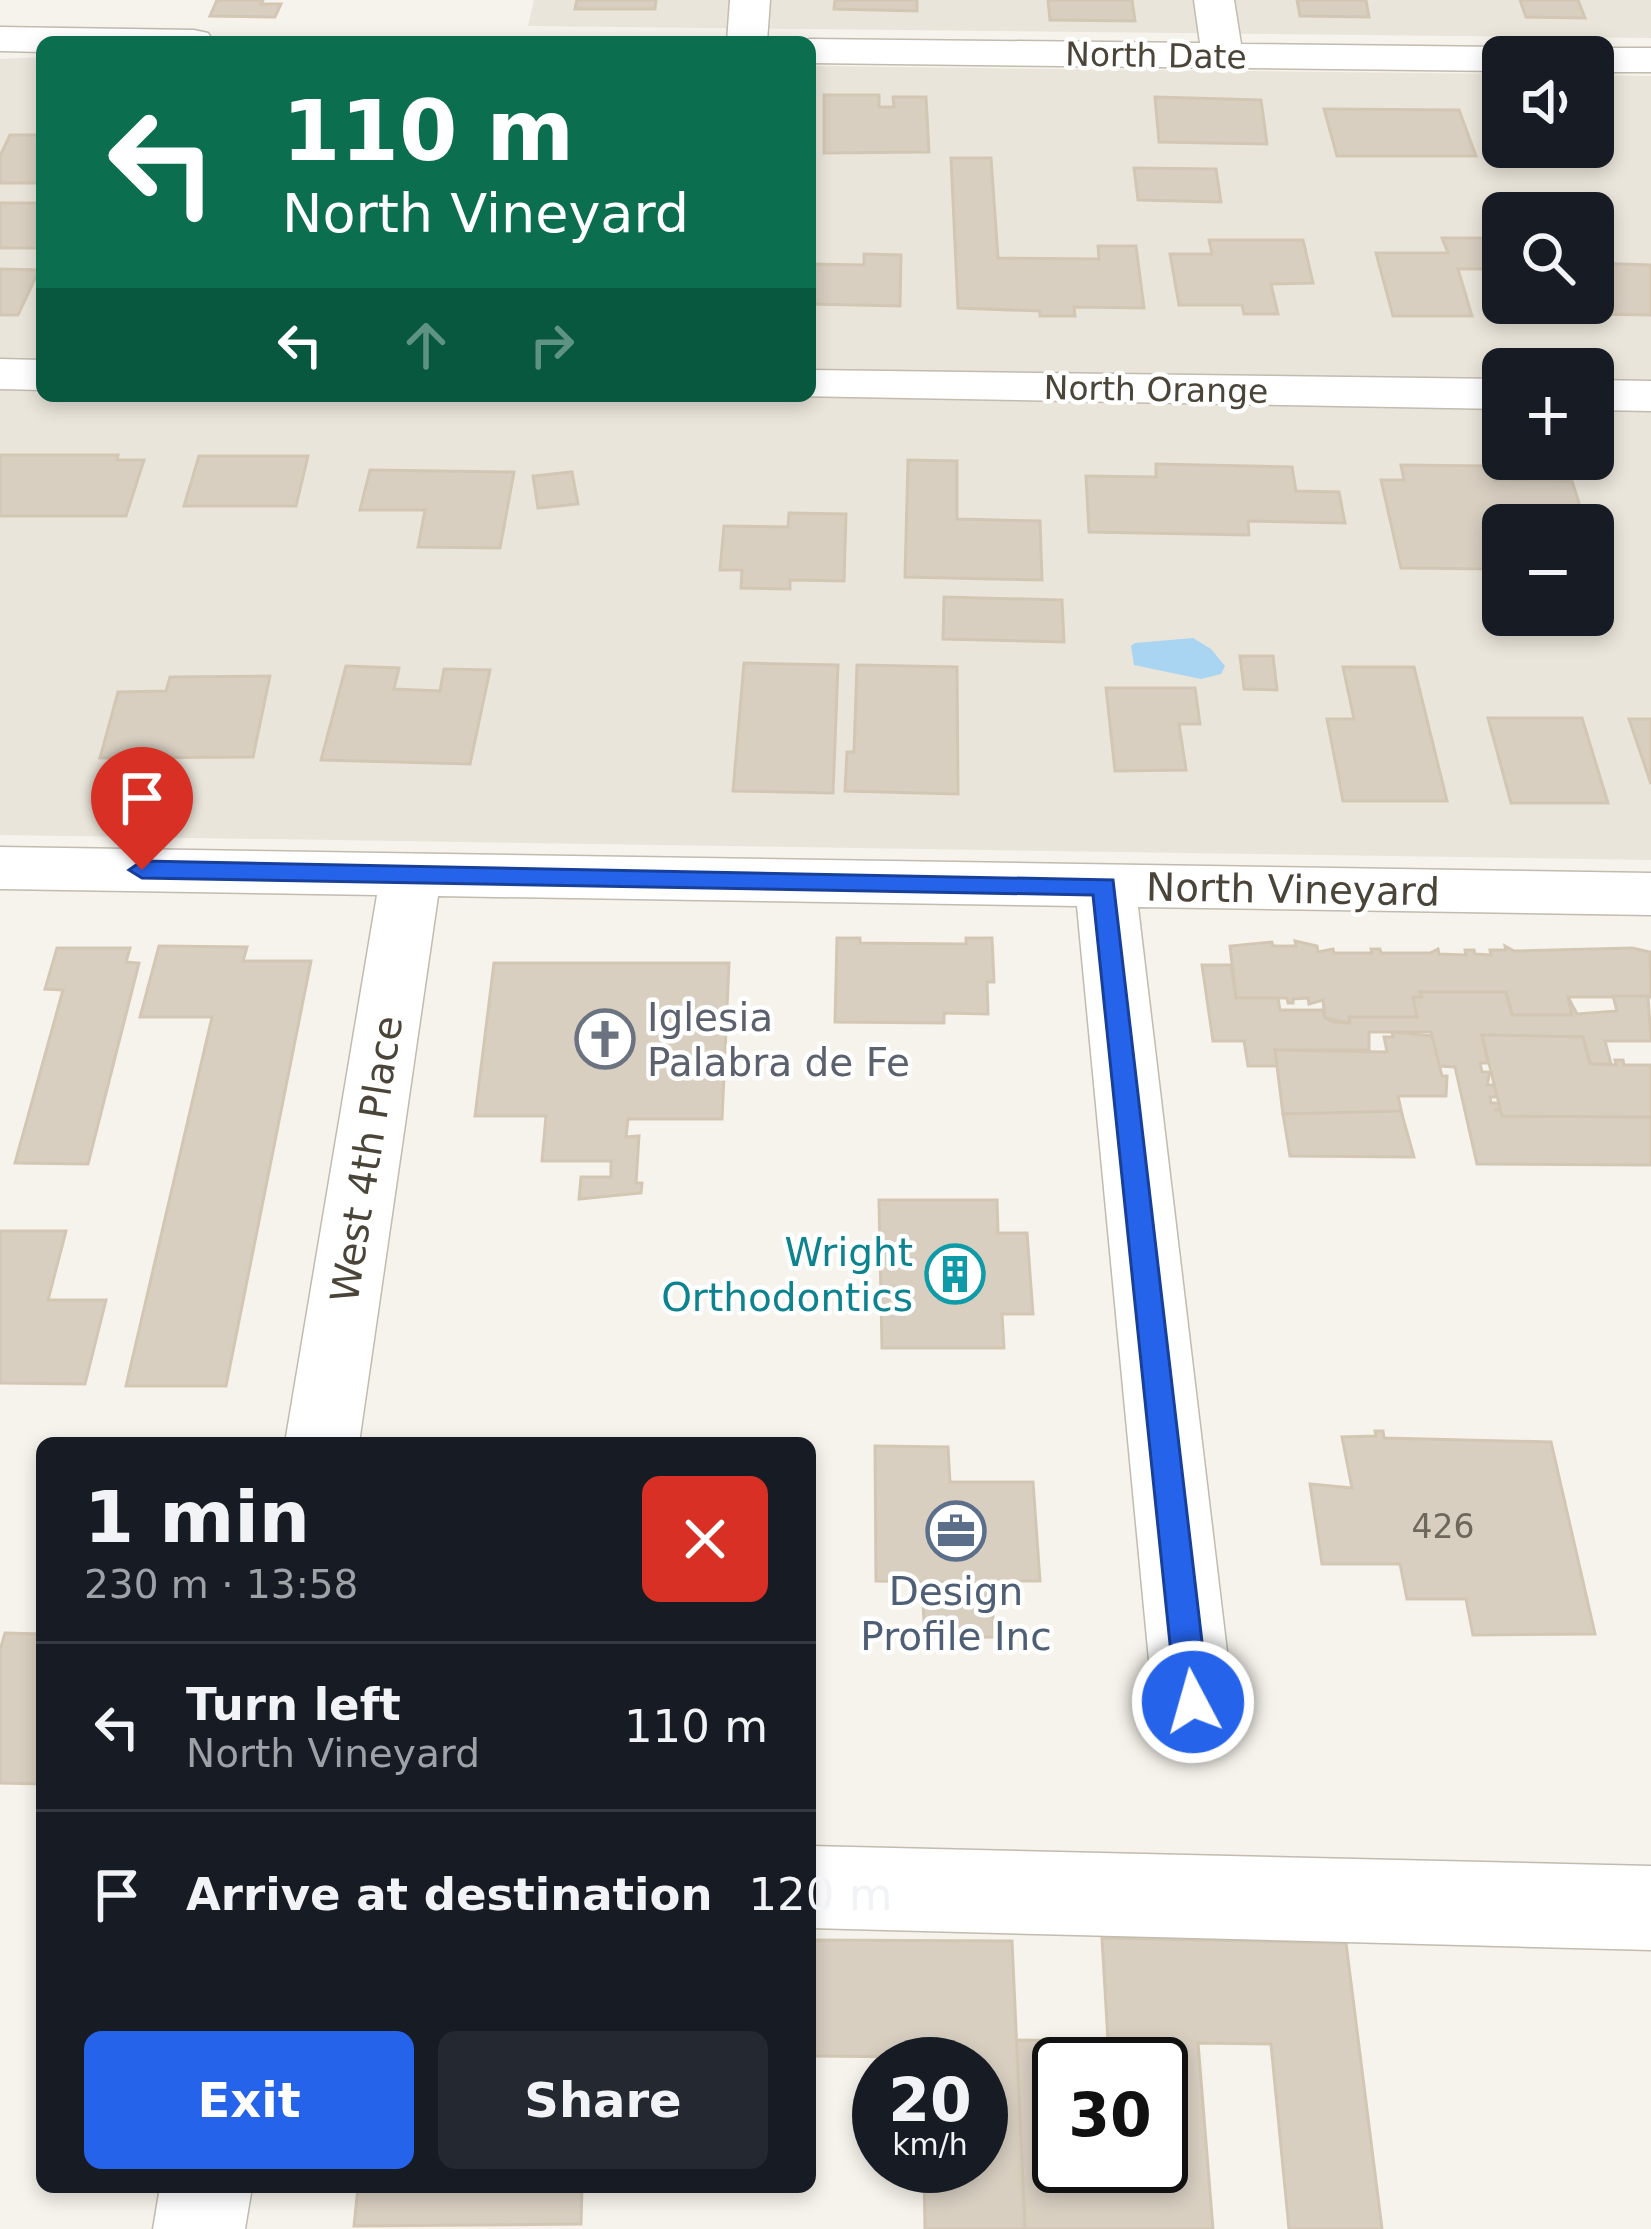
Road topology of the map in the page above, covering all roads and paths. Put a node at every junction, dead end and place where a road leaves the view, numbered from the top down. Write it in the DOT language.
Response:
graph roads {
  1 [pos="750,0"];
  2 [pos="1214,0"];
  3 [pos="747,36"];
  4 [pos="0,39"];
  5 [pos="36,40"];
  6 [pos="816,51"];
  7 [pos="1223,56"];
  8 [pos="1482,58"];
  9 [pos="1614,60"];
  10 [pos="1651,60"];
  11 [pos="0,374"];
  12 [pos="36,375"];
  13 [pos="816,385"];
  14 [pos="1482,394"];
  15 [pos="1614,395"];
  16 [pos="1651,396"];
  17 [pos="0,868"];
  18 [pos="411,874"];
  19 [pos="1105,886"];
  20 [pos="1651,894"];
  21 [pos="323,1437"];
  22 [pos="1193,1702"];
  23 [pos="816,1887"];
  24 [pos="1651,1908"];
  25 [pos="205,2193"];
  26 [pos="200,2229"];
  1 -- 3 [label="street"];
  2 -- 7 [label="street"];
  4 -- 5 [label="street"];
  6 -- 7 [label="street, North Date"];
  7 -- 8 [label="street, North Date"];
  9 -- 10 [label="street"];
  11 -- 12 [label="street"];
  13 -- 14 [label="street, North Orange"];
  15 -- 16 [label="street"];
  17 -- 18 [label="street, North Vineyard"];
  18 -- 19 [label="street, North Vineyard"];
  18 -- 21 [label="street, West 4th Place"];
  19 -- 20 [label="street, North Vineyard"];
  19 -- 22 [label="street"];
  23 -- 24 [label="street"];
  25 -- 26 [label="street"];
}
